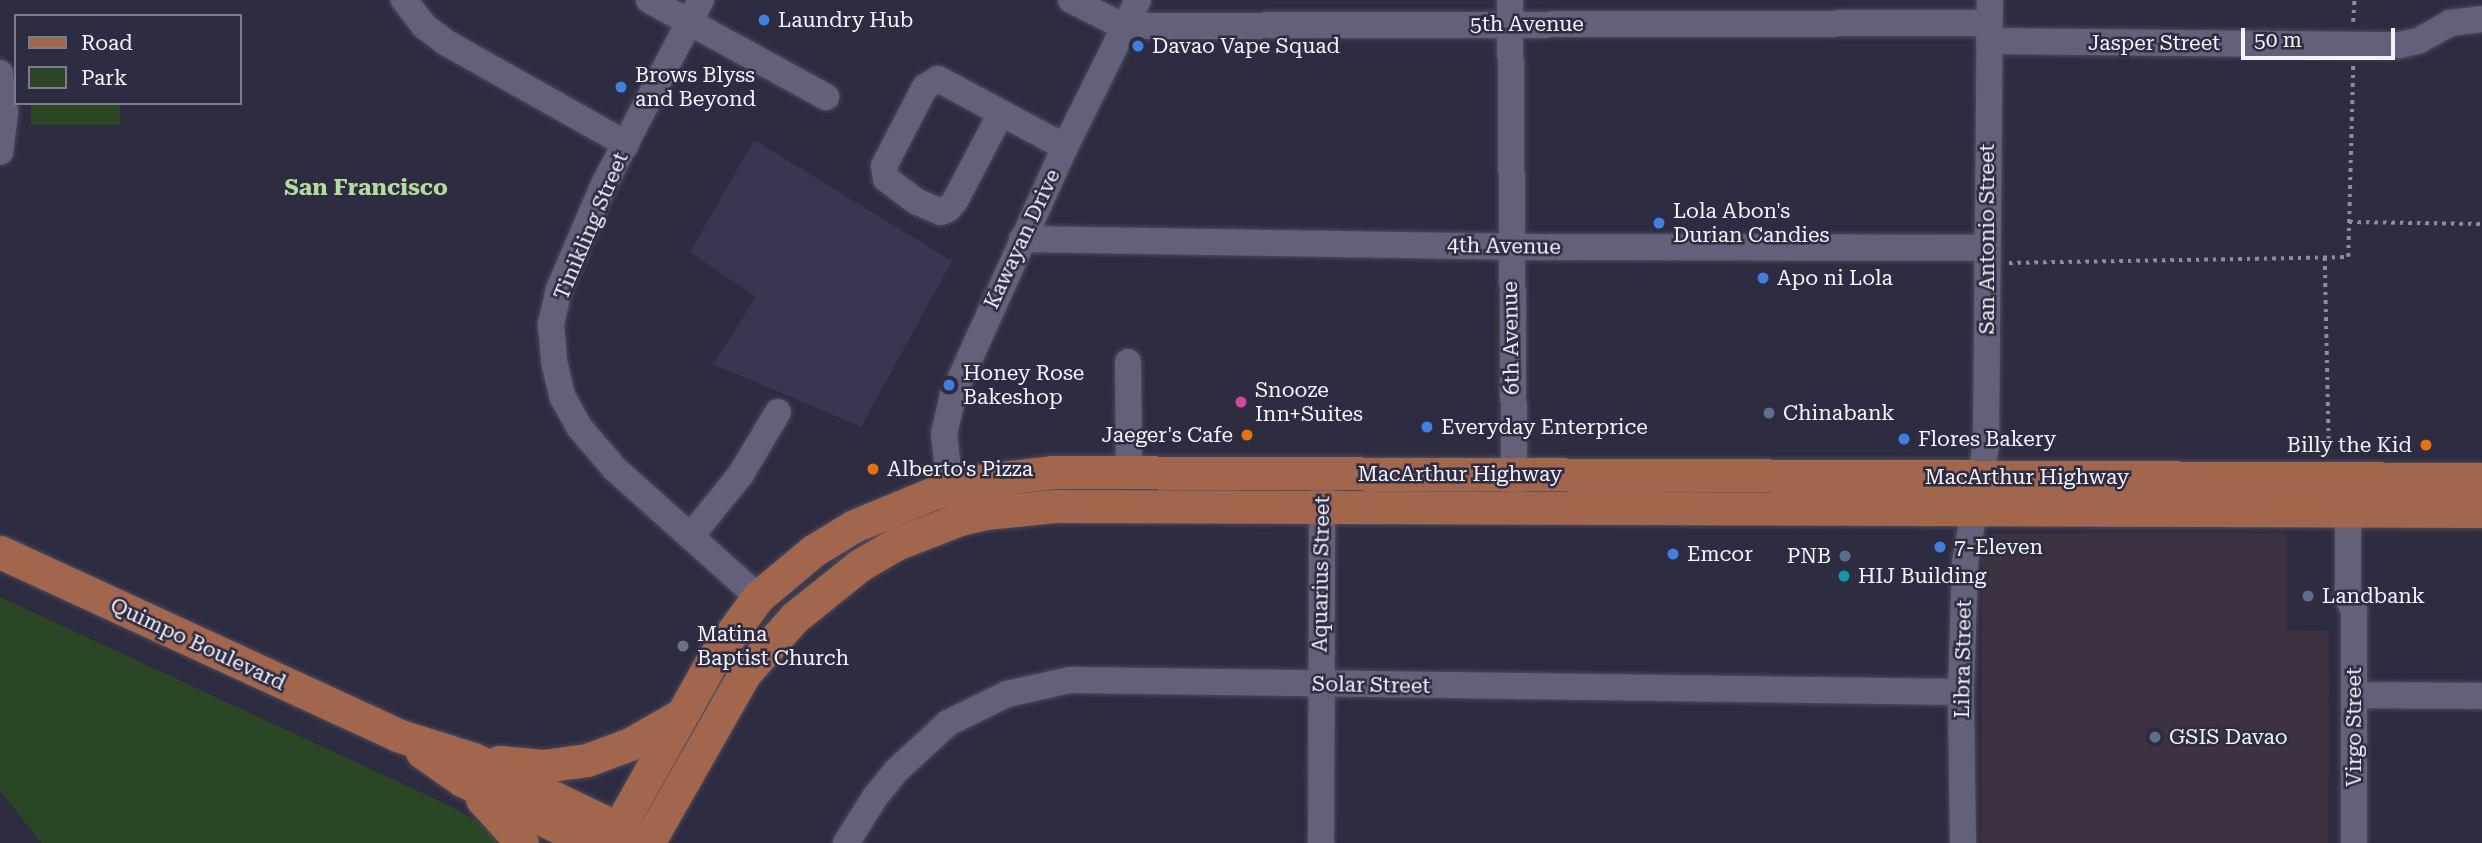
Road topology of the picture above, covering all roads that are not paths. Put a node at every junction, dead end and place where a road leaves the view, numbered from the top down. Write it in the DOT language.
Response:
graph roads {
  1 [pos="404,0"];
  2 [pos="649,0"];
  3 [pos="701,0"];
  4 [pos="1071,0"];
  5 [pos="1138,0"];
  6 [pos="1509,12"];
  7 [pos="2482,19"];
  8 [pos="1989,21"];
  9 [pos="687,23"];
  10 [pos="1122,26"];
  11 [pos="0,73"];
  12 [pos="826,97"];
  13 [pos="1001,113"];
  14 [pos="626,144"];
  15 [pos="1065,147"];
  16 [pos="0,152"];
  17 [pos="1022,239"];
  18 [pos="1509,247"];
  19 [pos="1987,255"];
  20 [pos="1128,362"];
  21 [pos="778,412"];
  22 [pos="1129,472"];
  23 [pos="1322,473"];
  24 [pos="1514,474"];
  25 [pos="1980,477"];
  26 [pos="2482,479"];
  27 [pos="950,488"];
  28 [pos="2349,491"];
  29 [pos="1321,507"];
  30 [pos="1513,508"];
  31 [pos="1973,510"];
  32 [pos="2482,511"];
  33 [pos="691,536"];
  34 [pos="0,552"];
  35 [pos="758,597"];
  36 [pos="1320,684"];
  37 [pos="1961,692"];
  38 [pos="2354,695"];
  39 [pos="2482,696"];
  40 [pos="681,715"];
  41 [pos="468,769"];
  42 [pos="606,838"];
  43 [pos="522,843"];
  44 [pos="647,843"];
  45 [pos="846,843"];
  46 [pos="1321,843"];
  47 [pos="1963,843"];
  48 [pos="2354,843"];
  1 -- 14 [label="street"];
  2 -- 9 [label="street"];
  3 -- 9 [label="street, Tinikling Street"];
  4 -- 10 [label="street, 5th Avenue"];
  5 -- 10 [label="street, Kawayan Drive"];
  6 -- 8 [label="street, 5th Avenue"];
  6 -- 10 [label="street, 5th Avenue"];
  6 -- 18 [label="street, 6th Avenue"];
  7 -- 8 [label="street, Jasper Street"];
  8 -- 19 [label="street, San Antonio Street"];
  9 -- 12 [label="street"];
  9 -- 14 [label="street, Tinikling Street"];
  10 -- 15 [label="street, Kawayan Drive"];
  11 -- 16 [label="street"];
  13 -- 13 [label="street"];
  13 -- 15 [label="street"];
  14 -- 33 [label="street, Tinikling Street"];
  15 -- 17 [label="street, Kawayan Drive"];
  17 -- 18 [label="street, 4th Avenue"];
  17 -- 27 [label="street, Kawayan Drive"];
  18 -- 19 [label="street, 4th Avenue"];
  18 -- 24 [label="street, 6th Avenue"];
  19 -- 25 [label="street, San Antonio Street"];
  20 -- 22 [label="street"];
  21 -- 33 [label="street"];
  22 -- 23 [label="main road, MacArthur Highway"];
  22 -- 27 [label="main road, MacArthur Highway"];
  23 -- 24 [label="main road, MacArthur Highway"];
  23 -- 29 [label="street, Aquarius Street"];
  24 -- 25 [label="main road, MacArthur Highway"];
  24 -- 30 [label="street, 6th Avenue"];
  25 -- 28 [label="main road, MacArthur Highway"];
  25 -- 31 [label="street, Libra Street"];
  26 -- 28 [label="main road, MacArthur Highway"];
  27 -- 35 [label="main road, MacArthur Highway"];
  28 -- 31 [label="main road, MacArthur Highway"];
  28 -- 32 [label="main road, MacArthur Highway"];
  28 -- 38 [label="street, Virgo Street"];
  29 -- 30 [label="main road, MacArthur Highway"];
  29 -- 36 [label="street, Aquarius Street"];
  29 -- 44 [label="main road, MacArthur Highway"];
  30 -- 31 [label="main road, MacArthur Highway"];
  31 -- 37 [label="street, Libra Street"];
  33 -- 35 [label="street, Tinikling Street"];
  34 -- 41 [label="main road, Quimpo Boulevard"];
  35 -- 40 [label="main road, MacArthur Highway"];
  36 -- 37 [label="street, Solar Street"];
  36 -- 45 [label="street, Solar Street"];
  36 -- 46 [label="street, Aquarius Street"];
  37 -- 47 [label="street, Libra Street"];
  38 -- 39 [label="street"];
  38 -- 48 [label="street, Virgo Street"];
  40 -- 41 [label="main road"];
  40 -- 42 [label="main road, MacArthur Highway"];
  41 -- 42 [label="main road, Quimpo Boulevard"];
  41 -- 43 [label="main road"];
  42 -- 44 [label="main road, Quimpo Boulevard"];
}
